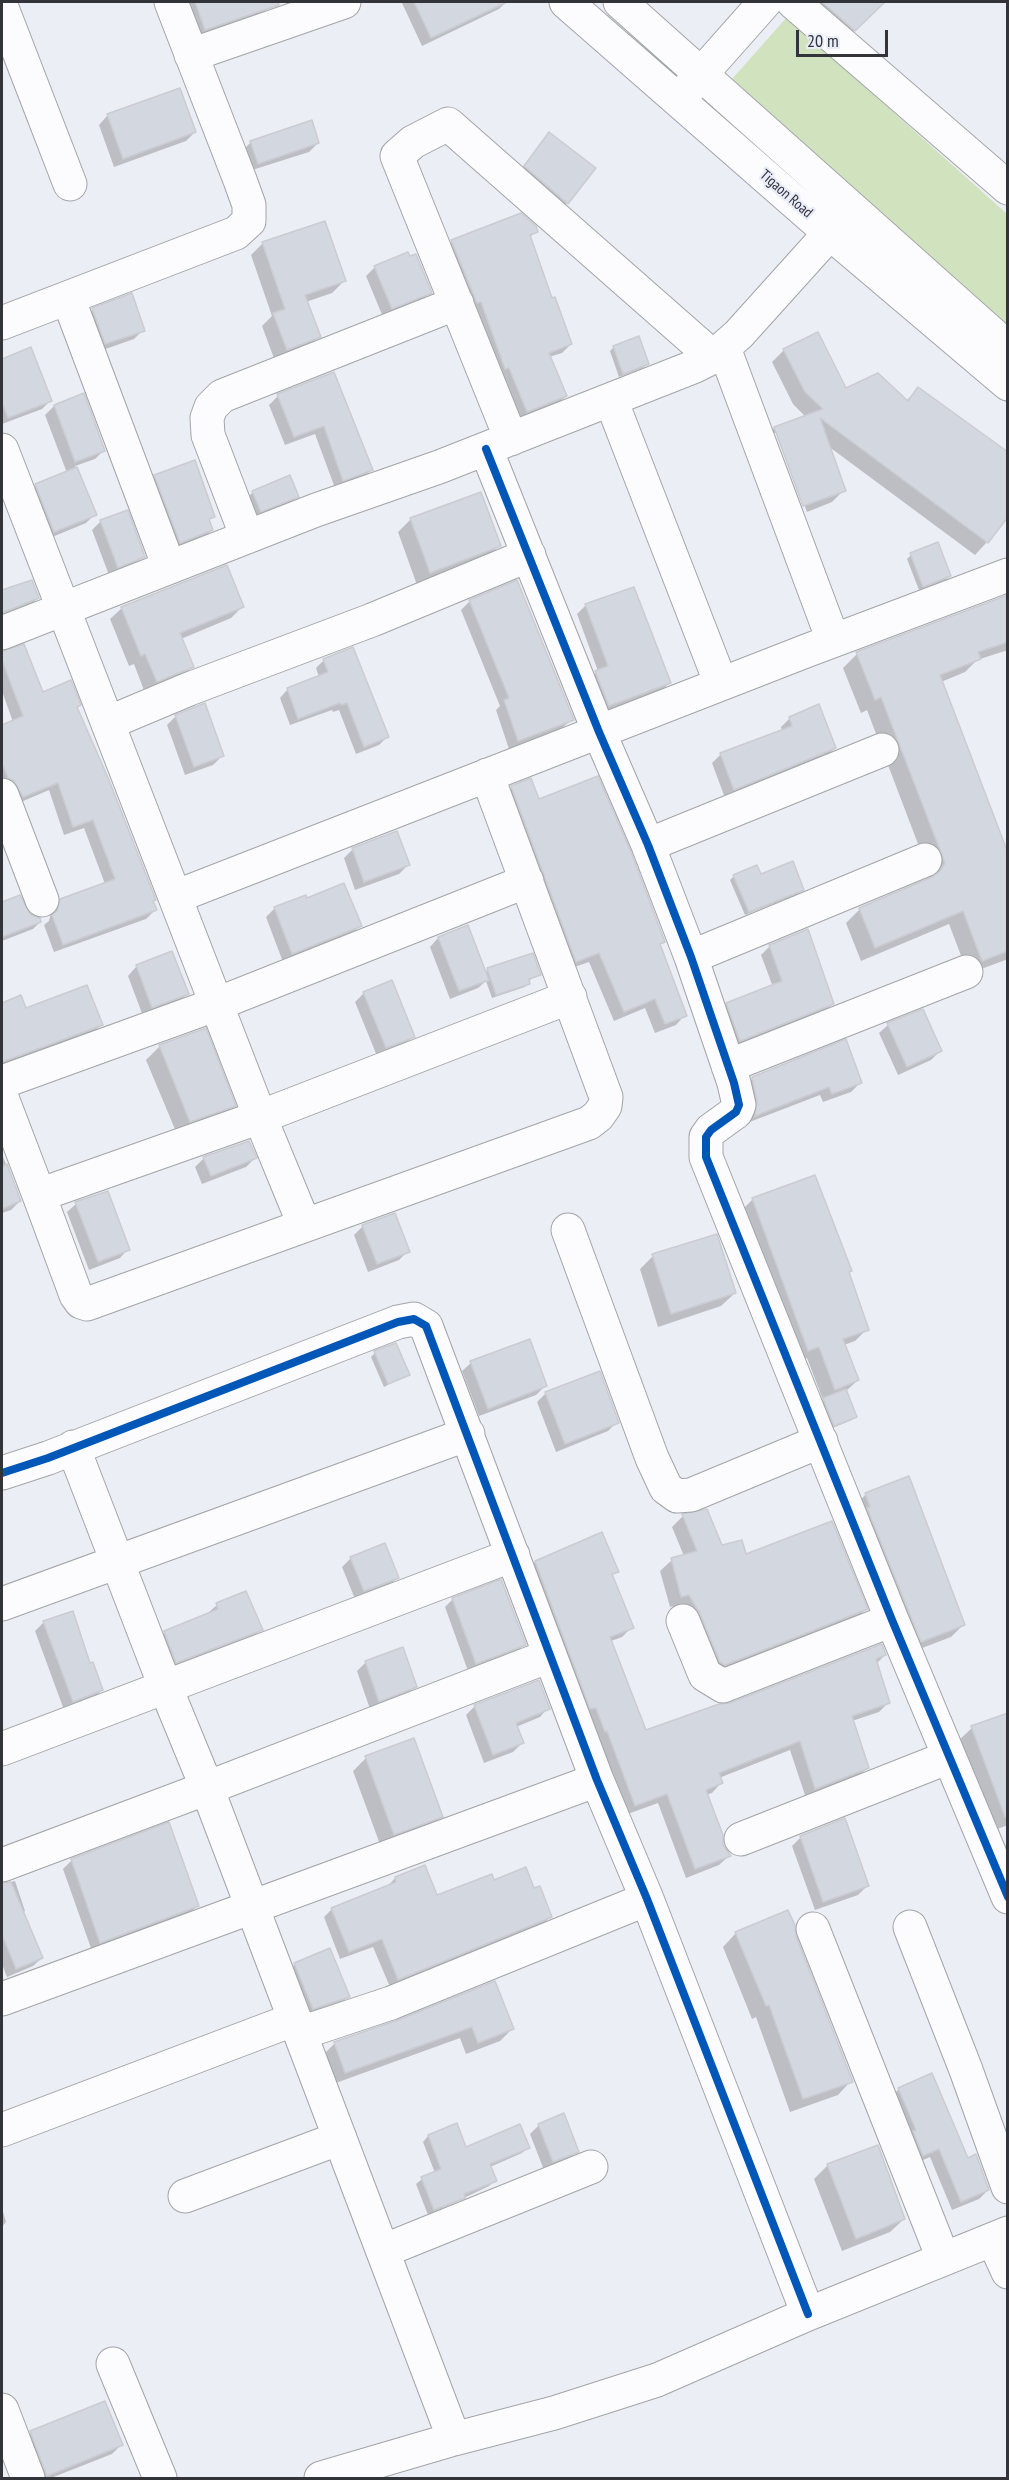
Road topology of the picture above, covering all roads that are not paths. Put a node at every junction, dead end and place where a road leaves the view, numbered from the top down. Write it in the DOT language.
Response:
graph roads {
  1 [pos="171,2"];
  2 [pos="344,2"];
  3 [pos="566,2"];
  4 [pos="620,2"];
  5 [pos="765,2"];
  6 [pos="794,2"];
  7 [pos="2,8"];
  8 [pos="191,55"];
  9 [pos="702,73"];
  10 [pos="679,100"];
  11 [pos="70,184"];
  12 [pos="1008,188"];
  13 [pos="830,233"];
  14 [pos="68,298"];
  15 [pos="457,303"];
  16 [pos="2,323"];
  17 [pos="1008,348"];
  18 [pos="719,352"];
  19 [pos="1008,384"];
  20 [pos="611,400"];
  21 [pos="498,444"];
  22 [pos="2,450"];
  23 [pos="247,537"];
  24 [pos="529,555"];
  25 [pos="169,567"];
  26 [pos="1008,575"];
  27 [pos="64,610"];
  28 [pos="2,633"];
  29 [pos="833,640"];
  30 [pos="721,684"];
  31 [pos="108,723"];
  32 [pos="599,732"];
  33 [pos="882,750"];
  34 [pos="488,775"];
  35 [pos="2,795"];
  36 [pos="648,845"];
  37 [pos="925,860"];
  38 [pos="527,881"];
  39 [pos="175,897"];
  40 [pos="42,900"];
  41 [pos="691,957"];
  42 [pos="966,972"];
  43 [pos="570,997"];
  44 [pos="216,1004"];
  45 [pos="728,1066"];
  46 [pos="2,1082"];
  47 [pos="2,1098"];
  48 [pos="260,1117"];
  49 [pos="39,1195"];
  50 [pos="304,1224"];
  51 [pos="568,1230"];
  52 [pos="468,1434"];
  53 [pos="821,1441"];
  54 [pos="74,1447"];
  55 [pos="2,1473"];
  56 [pos="513,1555"];
  57 [pos="117,1561"];
  58 [pos="2,1605"];
  59 [pos="892,1620"];
  60 [pos="683,1621"];
  61 [pos="549,1656"];
  62 [pos="165,1686"];
  63 [pos="2,1749"];
  64 [pos="949,1757"];
  65 [pos="597,1780"];
  66 [pos="207,1788"];
  67 [pos="741,1839"];
  68 [pos="2,1865"];
  69 [pos="1008,1898"];
  70 [pos="646,1899"];
  71 [pos="252,1907"];
  72 [pos="910,1927"];
  73 [pos="813,1929"];
  74 [pos="2,2000"];
  75 [pos="298,2026"];
  76 [pos="2,2130"];
  77 [pos="340,2138"];
  78 [pos="591,2167"];
  79 [pos="1008,2187"];
  80 [pos="185,2196"];
  81 [pos="1000,2236"];
  82 [pos="383,2251"];
  83 [pos="943,2258"];
  84 [pos="1008,2272"];
  85 [pos="808,2314"];
  86 [pos="113,2364"];
  87 [pos="2,2410"];
  88 [pos="454,2439"];
  89 [pos="28,2478"];
  90 [pos="160,2478"];
  91 [pos="321,2478"];
  1 -- 8 [label="street"];
  2 -- 8 [label="street"];
  3 -- 10 [label="street, Tigaon Road"];
  4 -- 9 [label="street"];
  5 -- 9 [label="street"];
  6 -- 12 [label="street"];
  7 -- 11 [label="street"];
  8 -- 14 [label="street"];
  9 -- 10 [label="street"];
  9 -- 17 [label="street"];
  10 -- 13 [label="street, Tigaon Road"];
  13 -- 18 [label="street"];
  13 -- 19 [label="street, Tigaon Road"];
  14 -- 16 [label="street"];
  14 -- 25 [label="street"];
  15 -- 18 [label="street"];
  15 -- 21 [label="street"];
  15 -- 23 [label="street"];
  18 -- 20 [label="street"];
  18 -- 29 [label="street"];
  20 -- 21 [label="street"];
  20 -- 30 [label="street"];
  21 -- 23 [label="street"];
  21 -- 24 [label="street"];
  22 -- 27 [label="street"];
  23 -- 25 [label="street"];
  24 -- 31 [label="street"];
  24 -- 32 [label="street"];
  25 -- 27 [label="street"];
  26 -- 29 [label="street"];
  27 -- 28 [label="street"];
  27 -- 31 [label="street"];
  29 -- 30 [label="street"];
  30 -- 32 [label="street"];
  31 -- 39 [label="street"];
  32 -- 34 [label="street"];
  32 -- 36 [label="street"];
  33 -- 36 [label="street"];
  34 -- 38 [label="street"];
  34 -- 39 [label="street"];
  35 -- 40 [label="street"];
  36 -- 41 [label="street"];
  37 -- 41 [label="street"];
  38 -- 43 [label="street"];
  38 -- 44 [label="street"];
  39 -- 44 [label="street"];
  41 -- 45 [label="street"];
  42 -- 45 [label="street"];
  43 -- 48 [label="street"];
  43 -- 50 [label="street"];
  44 -- 46 [label="street"];
  44 -- 48 [label="street"];
  45 -- 53 [label="street"];
  47 -- 49 [label="street"];
  48 -- 49 [label="street"];
  48 -- 50 [label="street"];
  49 -- 50 [label="street"];
  51 -- 53 [label="street"];
  52 -- 54 [label="street"];
  52 -- 56 [label="street"];
  52 -- 57 [label="street"];
  53 -- 59 [label="street"];
  54 -- 55 [label="street"];
  54 -- 57 [label="street"];
  56 -- 61 [label="street"];
  56 -- 62 [label="street"];
  57 -- 58 [label="street"];
  57 -- 62 [label="street"];
  59 -- 60 [label="street"];
  59 -- 64 [label="street"];
  61 -- 65 [label="street"];
  61 -- 66 [label="street"];
  62 -- 63 [label="street"];
  62 -- 66 [label="street"];
  64 -- 67 [label="street"];
  64 -- 69 [label="street"];
  65 -- 70 [label="street"];
  65 -- 71 [label="street"];
  66 -- 68 [label="street"];
  66 -- 71 [label="street"];
  70 -- 75 [label="street"];
  70 -- 85 [label="street"];
  71 -- 74 [label="street"];
  71 -- 75 [label="street"];
  72 -- 79 [label="street"];
  73 -- 83 [label="street"];
  75 -- 76 [label="street"];
  75 -- 77 [label="street"];
  77 -- 80 [label="street"];
  77 -- 82 [label="street"];
  78 -- 82 [label="street"];
  81 -- 83 [label="street"];
  81 -- 84 [label="street"];
  82 -- 88 [label="street"];
  83 -- 85 [label="street"];
  85 -- 88 [label="street"];
  86 -- 90 [label="street"];
  87 -- 89 [label="street"];
  88 -- 91 [label="street"];
}
